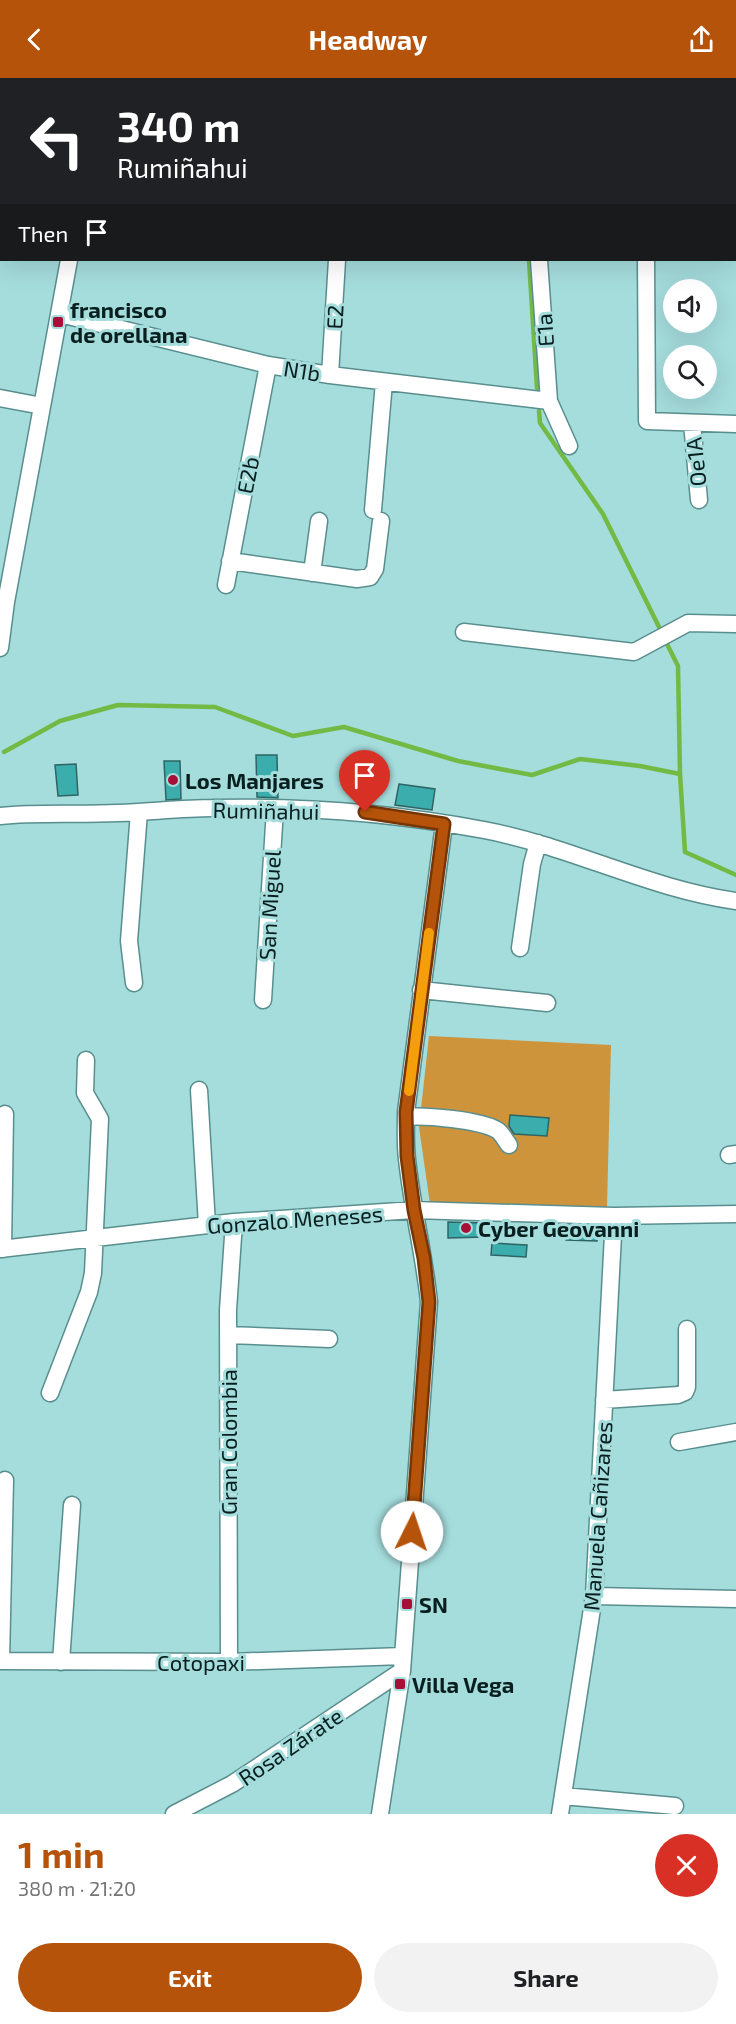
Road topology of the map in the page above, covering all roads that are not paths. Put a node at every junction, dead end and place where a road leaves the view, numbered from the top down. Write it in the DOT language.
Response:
graph roads {
  1 [pos="69,261"];
  2 [pos="337,261"];
  3 [pos="539,261"];
  4 [pos="646,261"];
  5 [pos="60,314"];
  6 [pos="268,365"];
  7 [pos="330,375"];
  8 [pos="384,382"];
  9 [pos="0,399"];
  10 [pos="549,400"];
  11 [pos="42,406"];
  12 [pos="692,423"];
  13 [pos="736,424"];
  14 [pos="569,446"];
  15 [pos="699,500"];
  16 [pos="319,521"];
  17 [pos="230,561"];
  18 [pos="312,573"];
  19 [pos="226,585"];
  20 [pos="3,602"];
  21 [pos="736,624"];
  22 [pos="464,632"];
  23 [pos="0,648"];
  24 [pos="275,809"];
  25 [pos="140,812"];
  26 [pos="0,816"];
  27 [pos="444,824"];
  28 [pos="538,843"];
  29 [pos="736,901"];
  30 [pos="520,948"];
  31 [pos="134,982"];
  32 [pos="421,990"];
  33 [pos="263,1000"];
  34 [pos="547,1003"];
  35 [pos="86,1060"];
  36 [pos="200,1090"];
  37 [pos="5,1114"];
  38 [pos="406,1117"];
  39 [pos="509,1145"];
  40 [pos="414,1210"];
  41 [pos="736,1214"];
  42 [pos="614,1216"];
  43 [pos="234,1222"];
  44 [pos="207,1225"];
  45 [pos="96,1238"];
  46 [pos="2,1249"];
  47 [pos="687,1329"];
  48 [pos="228,1335"];
  49 [pos="329,1339"];
  50 [pos="50,1393"];
  51 [pos="604,1400"];
  52 [pos="736,1432"];
  53 [pos="679,1442"];
  54 [pos="5,1480"];
  55 [pos="72,1505"];
  56 [pos="594,1596"];
  57 [pos="736,1599"];
  58 [pos="1,1661"];
  59 [pos="61,1662"];
  60 [pos="229,1662"];
  61 [pos="402,1664"];
  62 [pos="563,1796"];
  63 [pos="675,1806"];
  64 [pos="174,1814"];
  65 [pos="380,1814"];
  66 [pos="560,1814"];
  1 -- 5 [label="street"];
  2 -- 7 [label="street, E2"];
  3 -- 10 [label="street, E1a"];
  4 -- 12 [label="street"];
  5 -- 6 [label="street, N1b"];
  5 -- 11 [label="street"];
  6 -- 7 [label="street, N1b"];
  6 -- 17 [label="street, E2b"];
  7 -- 8 [label="street, N1b"];
  8 -- 10 [label="street, N1b"];
  8 -- 18 [label="street"];
  9 -- 11 [label="street"];
  10 -- 14 [label="street, E1a"];
  11 -- 20 [label="street"];
  12 -- 13 [label="street"];
  12 -- 15 [label="street, Oe1A"];
  16 -- 18 [label="street"];
  17 -- 18 [label="street"];
  17 -- 19 [label="street, E2b"];
  20 -- 23 [label="street"];
  21 -- 22 [label="street"];
  24 -- 25 [label="street, Rumiñahui"];
  24 -- 27 [label="street, Rumiñahui"];
  24 -- 33 [label="street, San Miguel"];
  25 -- 26 [label="street, Rumiñahui"];
  25 -- 31 [label="street"];
  27 -- 28 [label="street, Rumiñahui"];
  27 -- 32 [label="street"];
  28 -- 29 [label="street, Rumiñahui"];
  28 -- 30 [label="street"];
  32 -- 34 [label="street"];
  32 -- 38 [label="street"];
  35 -- 45 [label="street"];
  36 -- 44 [label="street"];
  37 -- 46 [label="street"];
  38 -- 39 [label="street"];
  38 -- 40 [label="street"];
  40 -- 42 [label="street, Gonzalo Meneses"];
  40 -- 43 [label="street, Gonzalo Meneses"];
  40 -- 61 [label="street"];
  41 -- 42 [label="street, Gonzalo Meneses"];
  42 -- 51 [label="street, Manuela Cañizares"];
  43 -- 44 [label="street, Gonzalo Meneses"];
  43 -- 48 [label="street, Gran Colombia"];
  44 -- 45 [label="street, Gonzalo Meneses"];
  45 -- 46 [label="street, Gonzalo Meneses"];
  45 -- 50 [label="street"];
  47 -- 51 [label="street"];
  48 -- 49 [label="street"];
  48 -- 60 [label="street, Gran Colombia"];
  51 -- 56 [label="street, Manuela Cañizares"];
  52 -- 53 [label="street"];
  54 -- 58 [label="street"];
  55 -- 59 [label="street"];
  56 -- 57 [label="street"];
  56 -- 62 [label="street, Manuela Cañizares"];
  58 -- 59 [label="street, Cotopaxi"];
  59 -- 60 [label="street, Cotopaxi"];
  60 -- 61 [label="street, Cotopaxi"];
  61 -- 64 [label="street, Rosa Zárate"];
  61 -- 65 [label="street"];
  62 -- 63 [label="street"];
  62 -- 66 [label="street, Manuela Cañizares"];
}
